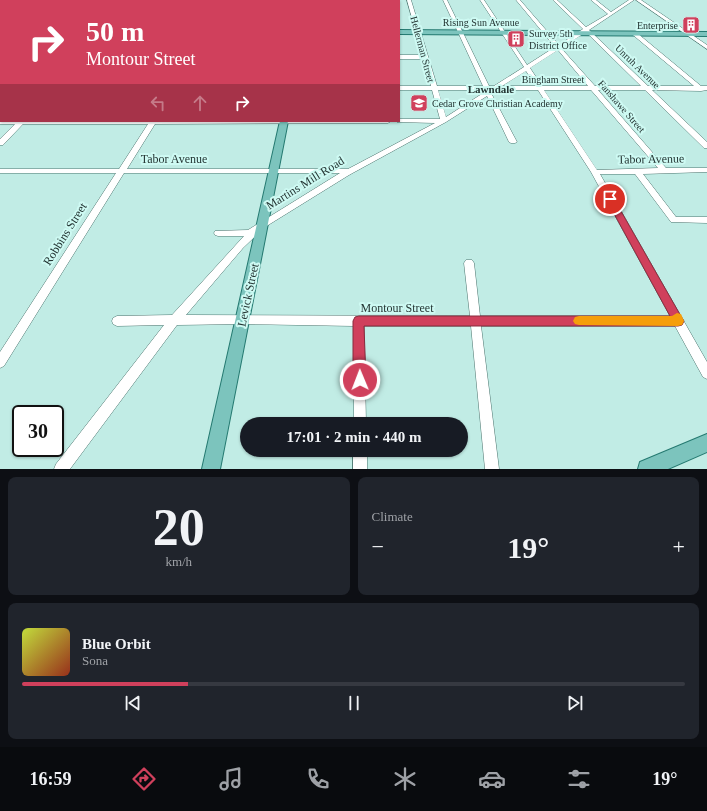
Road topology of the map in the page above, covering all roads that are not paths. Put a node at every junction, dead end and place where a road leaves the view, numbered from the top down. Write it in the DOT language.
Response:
graph roads {
  1 [pos="132,0"];
  2 [pos="146,0"];
  3 [pos="202,0"];
  4 [pos="409,0"];
  5 [pos="446,0"];
  6 [pos="482,0"];
  7 [pos="518,0"];
  8 [pos="555,0"];
  9 [pos="593,0"];
  10 [pos="632,0"];
  11 [pos="638,0"];
  12 [pos="611,14"];
  13 [pos="400,32"];
  14 [pos="418,32"];
  15 [pos="461,32"];
  16 [pos="504,32"];
  17 [pos="546,32"];
  18 [pos="586,32"];
  19 [pos="635,34"];
  20 [pos="688,34"];
  21 [pos="707,34"];
  22 [pos="707,47"];
  23 [pos="558,48"];
  24 [pos="400,57"];
  25 [pos="425,57"];
  26 [pos="526,68"];
  27 [pos="400,88"];
  28 [pos="434,88"];
  29 [pos="497,88"];
  30 [pos="541,88"];
  31 [pos="593,88"];
  32 [pos="647,88"];
  33 [pos="704,88"];
  34 [pos="488,90"];
  35 [pos="707,93"];
  36 [pos="400,121"];
  37 [pos="444,121"];
  38 [pos="21,122"];
  39 [pos="152,122"];
  40 [pos="284,122"];
  41 [pos="513,142"];
  42 [pos="0,143"];
  43 [pos="707,146"];
  44 [pos="274,170"];
  45 [pos="664,170"];
  46 [pos="707,170"];
  47 [pos="0,171"];
  48 [pos="121,171"];
  49 [pos="349,171"];
  50 [pos="637,171"];
  51 [pos="595,172"];
  52 [pos="707,220"];
  53 [pos="262,225"];
  54 [pos="218,233"];
  55 [pos="469,263"];
  56 [pos="243,319"];
  57 [pos="474,320"];
  58 [pos="116,321"];
  59 [pos="174,321"];
  60 [pos="359,321"];
  61 [pos="678,321"];
  62 [pos="0,362"];
  63 [pos="707,373"];
  64 [pos="360,417"];
  65 [pos="707,443"];
  66 [pos="360,457"];
  67 [pos="61,469"];
  68 [pos="211,469"];
  69 [pos="360,469"];
  70 [pos="492,469"];
  71 [pos="647,469"];
  1 -- 2 [label="street"];
  2 -- 3 [label="street"];
  4 -- 14 [label="street, Hellerman Street"];
  5 -- 15 [label="street"];
  6 -- 16 [label="street"];
  7 -- 17 [label="street, Fanshawe Street"];
  8 -- 18 [label="street, Unruh Avenue"];
  9 -- 12 [label="street"];
  10 -- 12 [label="street"];
  11 -- 20 [label="street"];
  12 -- 18 [label="street"];
  13 -- 14 [label="main road, Rising Sun Avenue"];
  14 -- 15 [label="main road, Rising Sun Avenue"];
  14 -- 25 [label="street, Hellerman Street"];
  15 -- 16 [label="main road, Rising Sun Avenue"];
  15 -- 34 [label="street"];
  16 -- 17 [label="main road, Rising Sun Avenue"];
  16 -- 26 [label="street"];
  17 -- 18 [label="main road, Rising Sun Avenue"];
  17 -- 23 [label="street, Fanshawe Street"];
  18 -- 19 [label="main road, Rising Sun Avenue"];
  18 -- 23 [label="street"];
  18 -- 32 [label="street, Unruh Avenue"];
  19 -- 20 [label="main road, Rising Sun Avenue"];
  19 -- 33 [label="street"];
  20 -- 21 [label="main road, Rising Sun Avenue"];
  20 -- 22 [label="street"];
  23 -- 26 [label="street"];
  23 -- 31 [label="street, Fanshawe Street"];
  24 -- 25 [label="street"];
  25 -- 28 [label="street, Hellerman Street"];
  26 -- 29 [label="street"];
  26 -- 30 [label="street"];
  27 -- 28 [label="street, Bingham Street"];
  28 -- 34 [label="street, Bingham Street"];
  28 -- 37 [label="street, Hellerman Street"];
  29 -- 30 [label="street, Bingham Street"];
  29 -- 34 [label="street, Bingham Street"];
  30 -- 31 [label="street, Bingham Street"];
  30 -- 51 [label="street"];
  31 -- 32 [label="street, Bingham Street"];
  31 -- 45 [label="street, Fanshawe Street"];
  32 -- 33 [label="street, Bingham Street"];
  32 -- 43 [label="street, Unruh Avenue"];
  33 -- 35 [label="street"];
  34 -- 37 [label="street, Martins Mill Road"];
  34 -- 41 [label="street"];
  36 -- 37 [label="street"];
  37 -- 49 [label="street, Martins Mill Road"];
  38 -- 42 [label="street"];
  39 -- 48 [label="street, Robbins Street"];
  40 -- 44 [label="main road, Levick Street"];
  44 -- 48 [label="street, Tabor Avenue"];
  44 -- 49 [label="street, Tabor Avenue"];
  44 -- 53 [label="main road, Levick Street"];
  45 -- 46 [label="street, Tabor Avenue"];
  45 -- 50 [label="street, Tabor Avenue"];
  47 -- 48 [label="street, Tabor Avenue"];
  48 -- 62 [label="street, Robbins Street"];
  49 -- 53 [label="street, Martins Mill Road"];
  50 -- 51 [label="street, Tabor Avenue"];
  50 -- 52 [label="street"];
  51 -- 61 [label="street"];
  53 -- 54 [label="street"];
  53 -- 56 [label="main road, Levick Street"];
  53 -- 59 [label="street, Martins Mill Road"];
  55 -- 57 [label="street"];
  56 -- 59 [label="street, Montour Street"];
  56 -- 60 [label="street, Montour Street"];
  56 -- 68 [label="main road, Levick Street"];
  57 -- 60 [label="street, Montour Street"];
  57 -- 61 [label="street, Montour Street"];
  57 -- 70 [label="street"];
  58 -- 59 [label="street, Montour Street"];
  59 -- 67 [label="street, Martins Mill Road"];
  60 -- 64 [label="street"];
  61 -- 63 [label="street"];
  65 -- 71 [label="main road"];
  66 -- 69 [label="street"];
}
